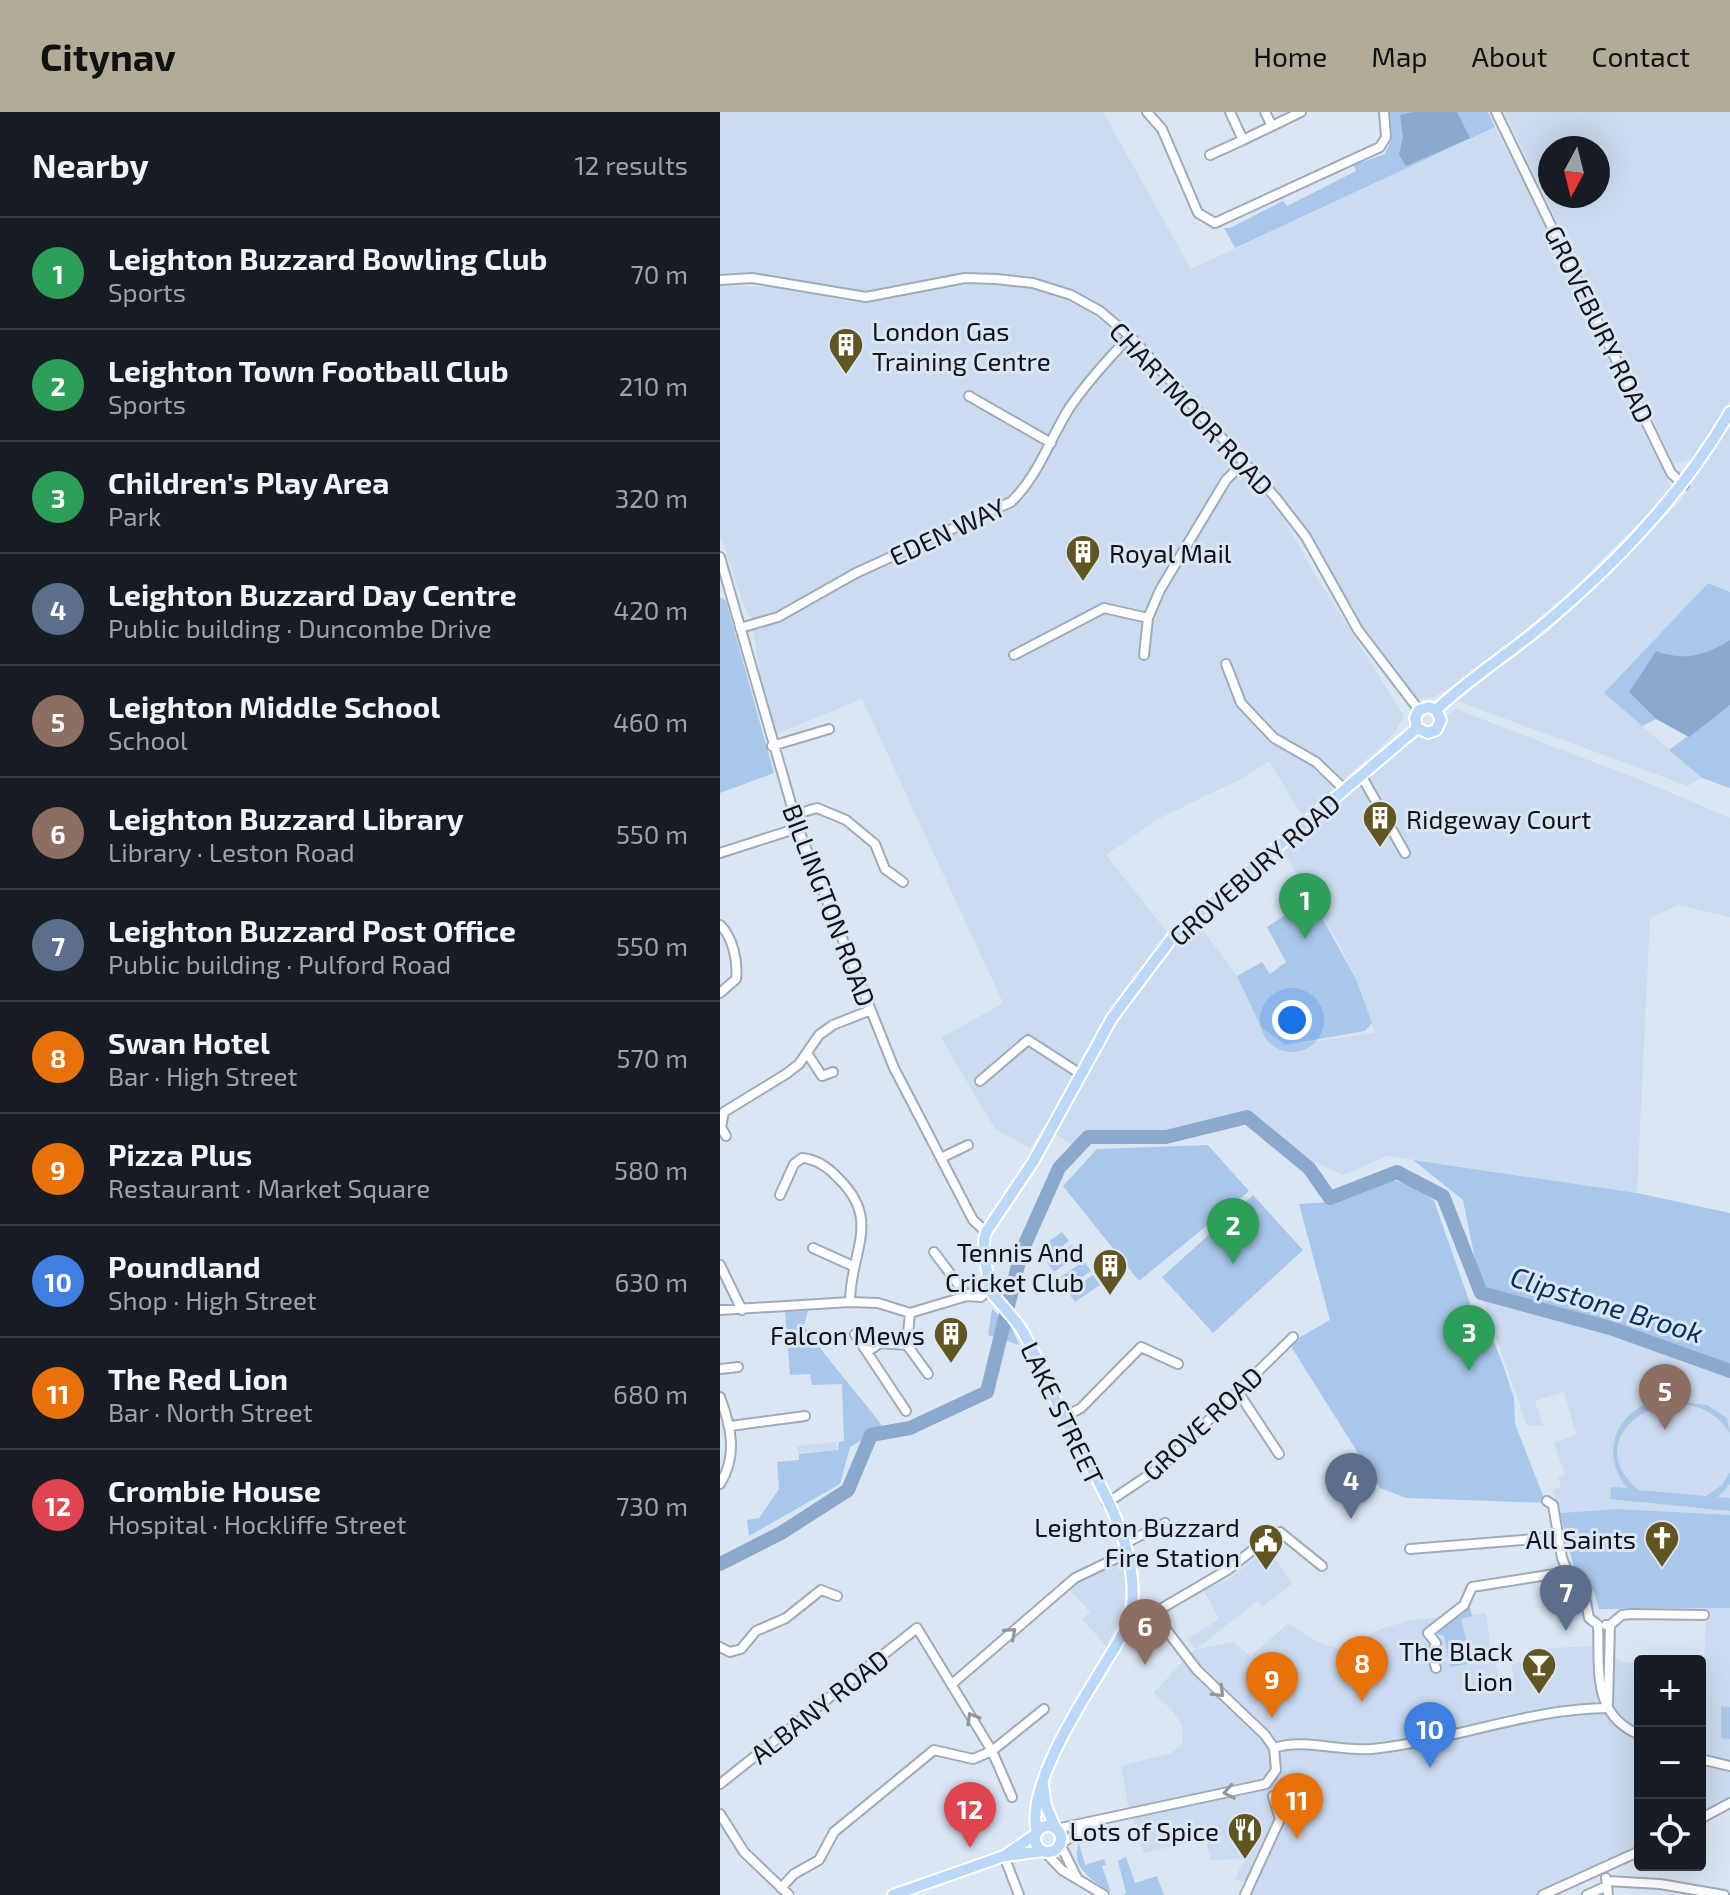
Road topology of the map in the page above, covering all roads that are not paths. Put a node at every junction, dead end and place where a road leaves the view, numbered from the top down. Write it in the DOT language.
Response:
graph roads {
  1 [pos="1147,112"];
  2 [pos="1230,112"];
  3 [pos="1265,112"];
  4 [pos="1301,112"];
  5 [pos="1384,112"];
  6 [pos="1497,115"];
  7 [pos="1272,126"];
  8 [pos="1243,140"];
  9 [pos="1210,155"];
  10 [pos="720,280"];
  11 [pos="1130,336"];
  12 [pos="969,396"];
  13 [pos="1730,412"];
  14 [pos="1051,443"];
  15 [pos="1243,463"];
  16 [pos="1684,485"];
  17 [pos="720,557"];
  18 [pos="1148,618"];
  19 [pos="740,628"];
  20 [pos="1014,655"];
  21 [pos="1144,655"];
  22 [pos="1226,664"];
  23 [pos="1419,710"];
  24 [pos="1436,710"];
  25 [pos="1417,728"];
  26 [pos="829,729"];
  27 [pos="772,746"];
  28 [pos="1361,775"];
  29 [pos="1344,789"];
  30 [pos="793,815"];
  31 [pos="798,828"];
  32 [pos="720,853"];
  33 [pos="1405,853"];
  34 [pos="903,882"];
  35 [pos="720,925"];
  36 [pos="720,993"];
  37 [pos="871,1010"];
  38 [pos="807,1053"];
  39 [pos="833,1072"];
  40 [pos="1079,1073"];
  41 [pos="980,1081"];
  42 [pos="726,1136"];
  43 [pos="968,1145"];
  44 [pos="941,1158"];
  45 [pos="780,1195"];
  46 [pos="986,1232"];
  47 [pos="813,1248"];
  48 [pos="934,1252"];
  49 [pos="720,1265"];
  50 [pos="853,1266"];
  51 [pos="992,1294"];
  52 [pos="967,1296"];
  53 [pos="850,1302"];
  54 [pos="720,1310"];
  55 [pos="742,1310"];
  56 [pos="910,1313"];
  57 [pos="855,1334"];
  58 [pos="1293,1337"];
  59 [pos="1130,1342"];
  60 [pos="907,1345"];
  61 [pos="1141,1347"];
  62 [pos="867,1352"];
  63 [pos="1178,1364"];
  64 [pos="738,1367"];
  65 [pos="720,1369"];
  66 [pos="928,1374"];
  67 [pos="1238,1392"];
  68 [pos="720,1397"];
  69 [pos="906,1411"];
  70 [pos="805,1416"];
  71 [pos="1064,1417"];
  72 [pos="730,1426"];
  73 [pos="1279,1454"];
  74 [pos="720,1484"];
  75 [pos="1547,1501"];
  76 [pos="1107,1503"];
  77 [pos="1165,1523"];
  78 [pos="1560,1537"];
  79 [pos="1126,1548"];
  80 [pos="1410,1549"];
  81 [pos="1322,1566"];
  82 [pos="1567,1572"];
  83 [pos="837,1596"];
  84 [pos="1132,1608"];
  85 [pos="1152,1614"];
  86 [pos="1704,1615"];
  87 [pos="1598,1625"];
  88 [pos="1610,1625"];
  89 [pos="720,1647"];
  90 [pos="1436,1668"];
  91 [pos="952,1684"];
  92 [pos="1608,1708"];
  93 [pos="1044,1709"];
  94 [pos="1634,1733"];
  95 [pos="1274,1748"];
  96 [pos="992,1751"];
  97 [pos="1706,1760"];
  98 [pos="1730,1766"];
  99 [pos="720,1784"];
  100 [pos="1043,1785"];
  101 [pos="1273,1796"];
  102 [pos="1012,1797"];
  103 [pos="1730,1803"];
  104 [pos="1288,1809"];
  105 [pos="720,1814"];
  106 [pos="1706,1816"];
  107 [pos="1280,1819"];
  108 [pos="1101,1820"];
  109 [pos="1056,1829"];
  110 [pos="1037,1834"];
  111 [pos="1061,1844"];
  112 [pos="1044,1852"];
  113 [pos="1634,1854"];
  114 [pos="1004,1856"];
  115 [pos="1604,1870"];
  116 [pos="1078,1879"];
  117 [pos="1607,1888"];
  118 [pos="785,1892"];
  119 [pos="893,1895"];
  120 [pos="1019,1895"];
  121 [pos="1104,1895"];
  122 [pos="1245,1895"];
  123 [pos="1543,1895"];
  124 [pos="1587,1895"];
  125 [pos="1724,1895"];
  1 -- 5 [label="street"];
  2 -- 8 [label="street"];
  3 -- 7 [label="street"];
  4 -- 7 [label="street"];
  6 -- 16 [label="street, GROVEBURY ROAD"];
  7 -- 8 [label="street"];
  8 -- 9 [label="street"];
  10 -- 11 [label="street, CHARTMOOR ROAD"];
  11 -- 14 [label="street, EDEN WAY"];
  11 -- 15 [label="street, CHARTMOOR ROAD"];
  12 -- 14 [label="street"];
  13 -- 16 [label="main road, GROVEBURY ROAD"];
  14 -- 19 [label="street, EDEN WAY"];
  15 -- 18 [label="street"];
  15 -- 23 [label="street, CHARTMOOR ROAD"];
  16 -- 24 [label="main road, GROVEBURY ROAD"];
  17 -- 19 [label="street, BILLINGTON ROAD"];
  18 -- 20 [label="street"];
  18 -- 21 [label="street"];
  19 -- 27 [label="street, BILLINGTON ROAD"];
  22 -- 29 [label="street"];
  23 -- 24 [label="main road"];
  23 -- 25 [label="main road"];
  24 -- 25 [label="main road, GROVEBURY ROAD"];
  25 -- 28 [label="main road, GROVEBURY ROAD"];
  26 -- 27 [label="street"];
  27 -- 30 [label="street, BILLINGTON ROAD"];
  28 -- 29 [label="main road, GROVEBURY ROAD"];
  28 -- 33 [label="street"];
  29 -- 40 [label="main road, GROVEBURY ROAD"];
  30 -- 31 [label="street, BILLINGTON ROAD"];
  30 -- 34 [label="street"];
  31 -- 32 [label="street"];
  31 -- 37 [label="street, BILLINGTON ROAD"];
  35 -- 36 [label="street"];
  37 -- 38 [label="street"];
  37 -- 44 [label="street, BILLINGTON ROAD"];
  38 -- 39 [label="street"];
  38 -- 42 [label="street"];
  40 -- 41 [label="street"];
  40 -- 46 [label="main road, GROVEBURY ROAD"];
  43 -- 44 [label="street"];
  44 -- 46 [label="street, BILLINGTON ROAD"];
  45 -- 50 [label="street"];
  46 -- 51 [label="main road"];
  47 -- 50 [label="street"];
  48 -- 52 [label="street"];
  49 -- 55 [label="street"];
  50 -- 53 [label="street"];
  51 -- 52 [label="street"];
  51 -- 71 [label="main road, LAKE STREET"];
  52 -- 56 [label="street"];
  53 -- 55 [label="street"];
  53 -- 56 [label="street"];
  54 -- 55 [label="street"];
  56 -- 60 [label="street"];
  57 -- 62 [label="street"];
  58 -- 67 [label="street, GROVE ROAD"];
  59 -- 61 [label="street"];
  60 -- 62 [label="street"];
  60 -- 66 [label="street"];
  61 -- 63 [label="street"];
  61 -- 71 [label="street"];
  62 -- 69 [label="street"];
  64 -- 65 [label="street"];
  67 -- 73 [label="street"];
  67 -- 76 [label="street, GROVE ROAD"];
  68 -- 72 [label="street"];
  70 -- 72 [label="street"];
  71 -- 76 [label="main road, LAKE STREET"];
  72 -- 74 [label="street"];
  75 -- 78 [label="street"];
  76 -- 79 [label="main road, LAKE STREET"];
  77 -- 79 [label="street"];
  78 -- 80 [label="street"];
  78 -- 82 [label="street"];
  79 -- 84 [label="main road, LAKE STREET"];
  91 -- 79 [label="street, one-way"];
  81 -- 85 [label="street"];
  82 -- 87 [label="street"];
  82 -- 90 [label="street"];
  83 -- 89 [label="street"];
  84 -- 85 [label="street"];
  84 -- 100 [label="main road"];
  85 -- 95 [label="street, one-way"];
  86 -- 88 [label="street"];
  87 -- 88 [label="street"];
  87 -- 92 [label="street"];
  88 -- 92 [label="street"];
  96 -- 91 [label="street, one-way"];
  91 -- 99 [label="street, ALBANY ROAD"];
  92 -- 94 [label="street"];
  92 -- 95 [label="street"];
  93 -- 96 [label="street"];
  95 -- 108 [label="street, one-way"];
  96 -- 102 [label="street"];
  96 -- 118 [label="street"];
  97 -- 98 [label="street"];
  100 -- 109 [label="main road"];
  100 -- 110 [label="main road"];
  101 -- 107 [label="street"];
  103 -- 106 [label="street"];
  104 -- 107 [label="street"];
  105 -- 118 [label="street"];
  107 -- 122 [label="street"];
  108 -- 109 [label="street"];
  108 -- 111 [label="street"];
  109 -- 110 [label="main road"];
  109 -- 111 [label="main road"];
  110 -- 112 [label="main road"];
  110 -- 114 [label="main road"];
  111 -- 112 [label="main road"];
  111 -- 116 [label="street"];
  112 -- 114 [label="main road"];
  112 -- 116 [label="street"];
  113 -- 115 [label="street"];
  114 -- 119 [label="main road"];
  114 -- 120 [label="street"];
  115 -- 117 [label="street"];
  115 -- 123 [label="street"];
  116 -- 121 [label="street"];
  117 -- 124 [label="street"];
  117 -- 125 [label="street"];
}
